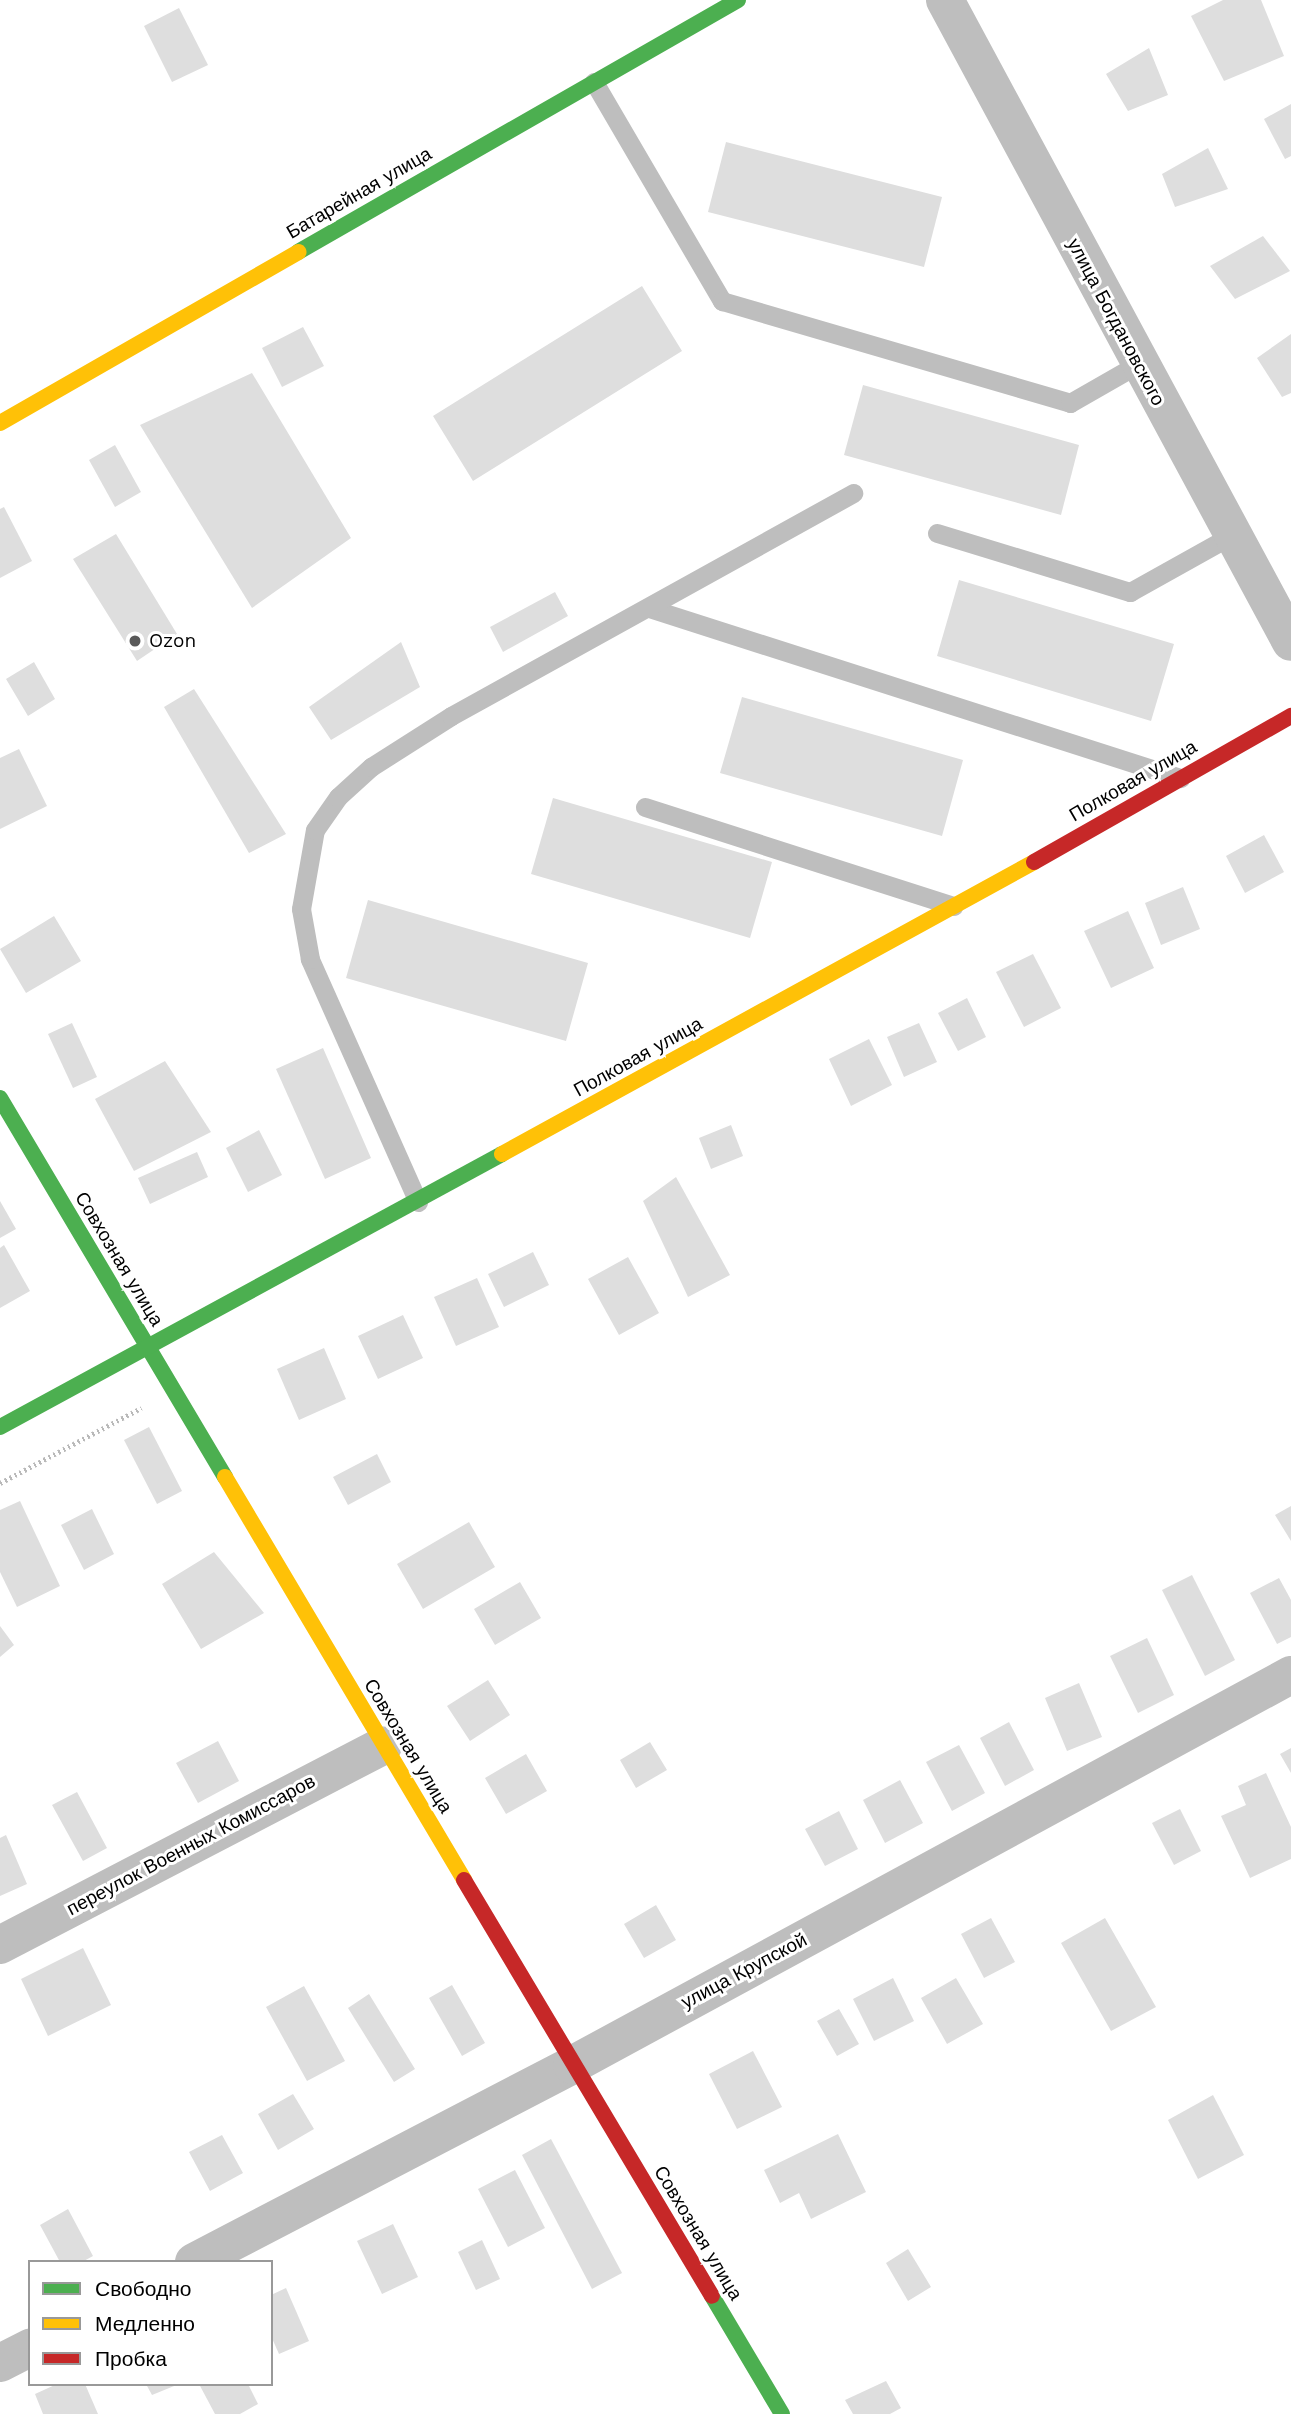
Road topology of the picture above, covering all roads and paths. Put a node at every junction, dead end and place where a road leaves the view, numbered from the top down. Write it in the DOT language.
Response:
graph roads {
  1 [pos="738,0"];
  2 [pos="945,0"];
  3 [pos="594,82"];
  4 [pos="1138,364"];
  5 [pos="0,423"];
  6 [pos="853,493"];
  7 [pos="937,533"];
  8 [pos="1233,535"];
  9 [pos="649,608"];
  10 [pos="1291,642"];
  11 [pos="1291,716"];
  12 [pos="1180,778"];
  13 [pos="645,807"];
  14 [pos="955,907"];
  15 [pos="0,1098"];
  16 [pos="418,1202"];
  17 [pos="147,1348"];
  18 [pos="173,1391"];
  19 [pos="0,1427"];
  20 [pos="0,1483"];
  21 [pos="1291,1675"];
  22 [pos="383,1746"];
  23 [pos="0,1945"];
  24 [pos="572,2065"];
  25 [pos="198,2260"];
  26 [pos="28,2349"];
  27 [pos="0,2363"];
  28 [pos="782,2414"];
  1 -- 3 [label="street, Батарейная улица"];
  2 -- 4 [label="street, улица Богдановского"];
  3 -- 4 [label="lane"];
  3 -- 5 [label="street, Батарейная улица"];
  4 -- 8 [label="street, улица Богдановского"];
  6 -- 9 [label="lane"];
  7 -- 8 [label="lane"];
  8 -- 10 [label="street, улица Богдановского"];
  9 -- 12 [label="lane"];
  9 -- 16 [label="lane"];
  11 -- 12 [label="street, Полковая улица"];
  12 -- 14 [label="street, Полковая улица"];
  13 -- 14 [label="lane"];
  14 -- 16 [label="street, Полковая улица"];
  15 -- 17 [label="street, Совхозная улица"];
  16 -- 17 [label="street, Полковая улица"];
  17 -- 18 [label="street, Совхозная улица"];
  17 -- 19 [label="street, Полковая улица"];
  18 -- 20 [label="path"];
  18 -- 22 [label="street, Совхозная улица"];
  21 -- 24 [label="street, улица Крупской"];
  22 -- 23 [label="street, переулок Военных Комиссаров"];
  22 -- 24 [label="street, Совхозная улица"];
  24 -- 25 [label="street, улица Крупской"];
  24 -- 28 [label="street, Совхозная улица"];
  26 -- 27 [label="street"];
}
